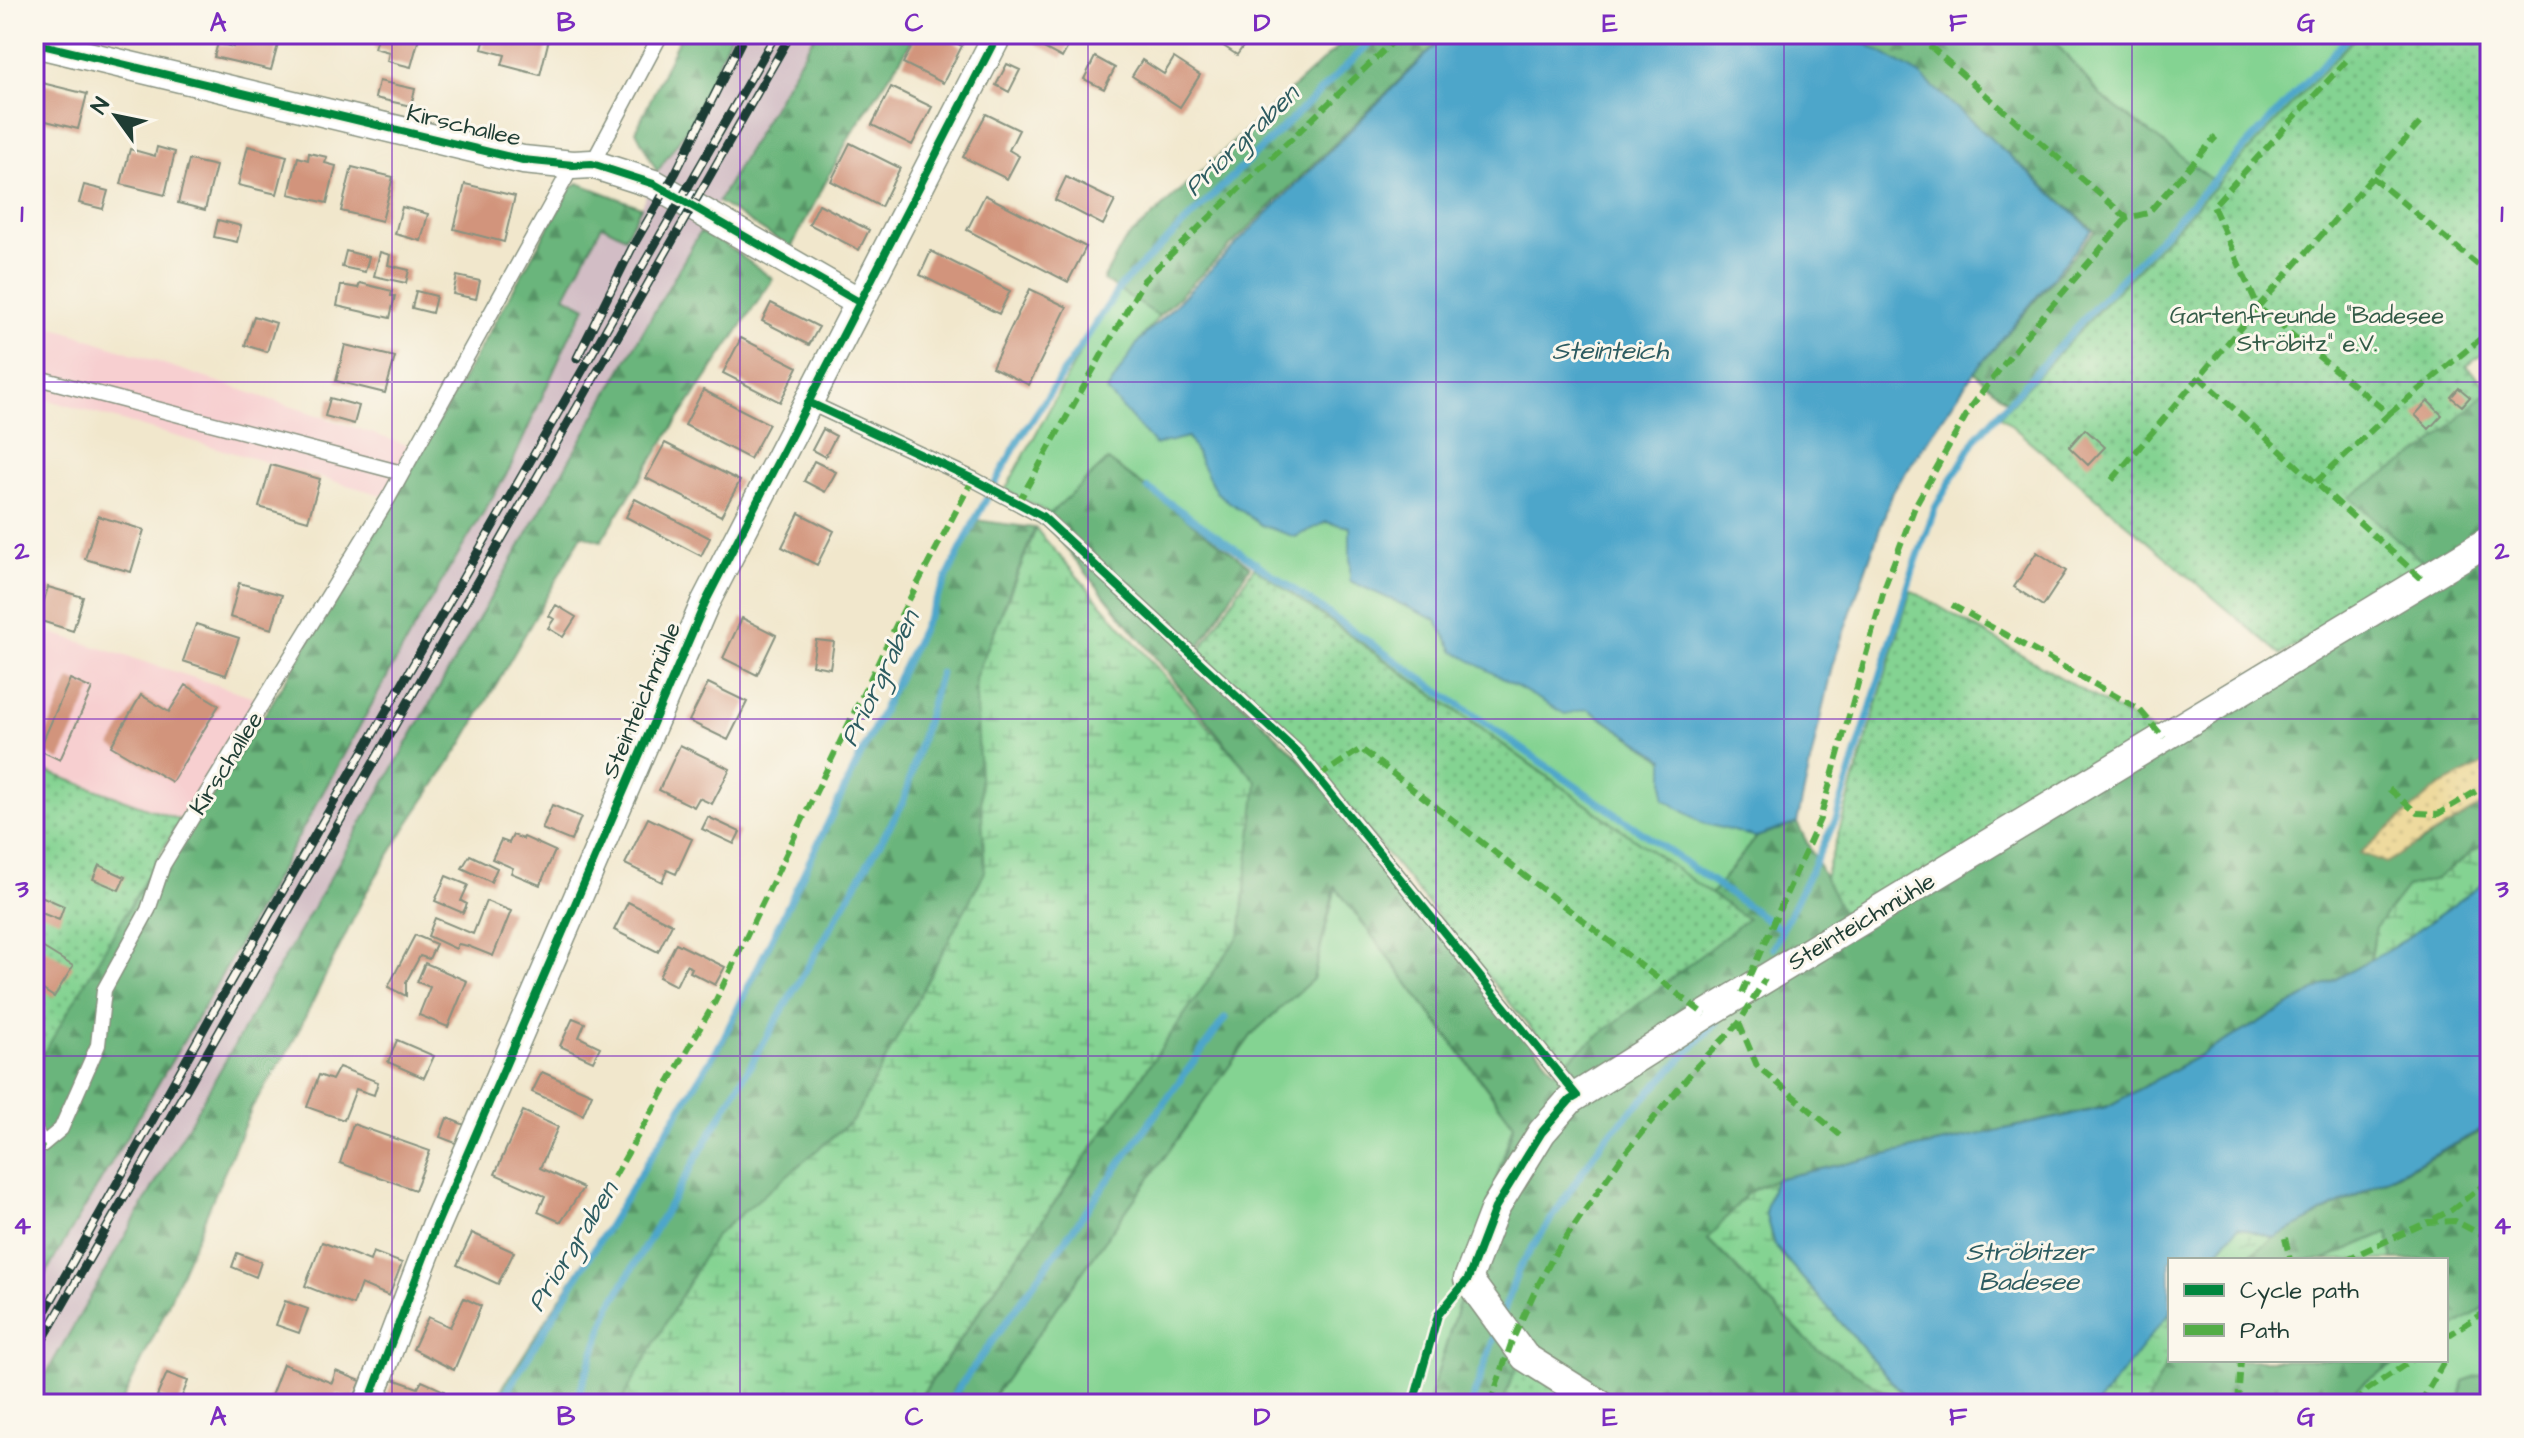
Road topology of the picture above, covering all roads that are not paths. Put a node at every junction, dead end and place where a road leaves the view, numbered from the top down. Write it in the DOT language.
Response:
graph roads {
  1 [pos="661,34"];
  2 [pos="998,34"];
  3 [pos="34,43"];
  4 [pos="582,164"];
  5 [pos="859,302"];
  6 [pos="34,377"];
  7 [pos="810,403"];
  8 [pos="402,473"];
  9 [pos="2490,540"];
  10 [pos="1577,1096"];
  11 [pos="34,1126"];
  12 [pos="368,1404"];
  13 [pos="1600,1404"];
  1 -- 4 [label="lane"];
  2 -- 5 [label="street, Steinteichmühle"];
  3 -- 4 [label="street, Kirschallee"];
  4 -- 5 [label="street, Kirschallee"];
  4 -- 8 [label="lane, Kirschallee"];
  5 -- 7 [label="street, Steinteichmühle"];
  6 -- 8 [label="lane"];
  7 -- 10 [label="lane"];
  7 -- 12 [label="street, Steinteichmühle"];
  8 -- 11 [label="lane, Kirschallee"];
  9 -- 10 [label="street, Steinteichmühle"];
  10 -- 13 [label="street, Steinteichmühle"];
}
